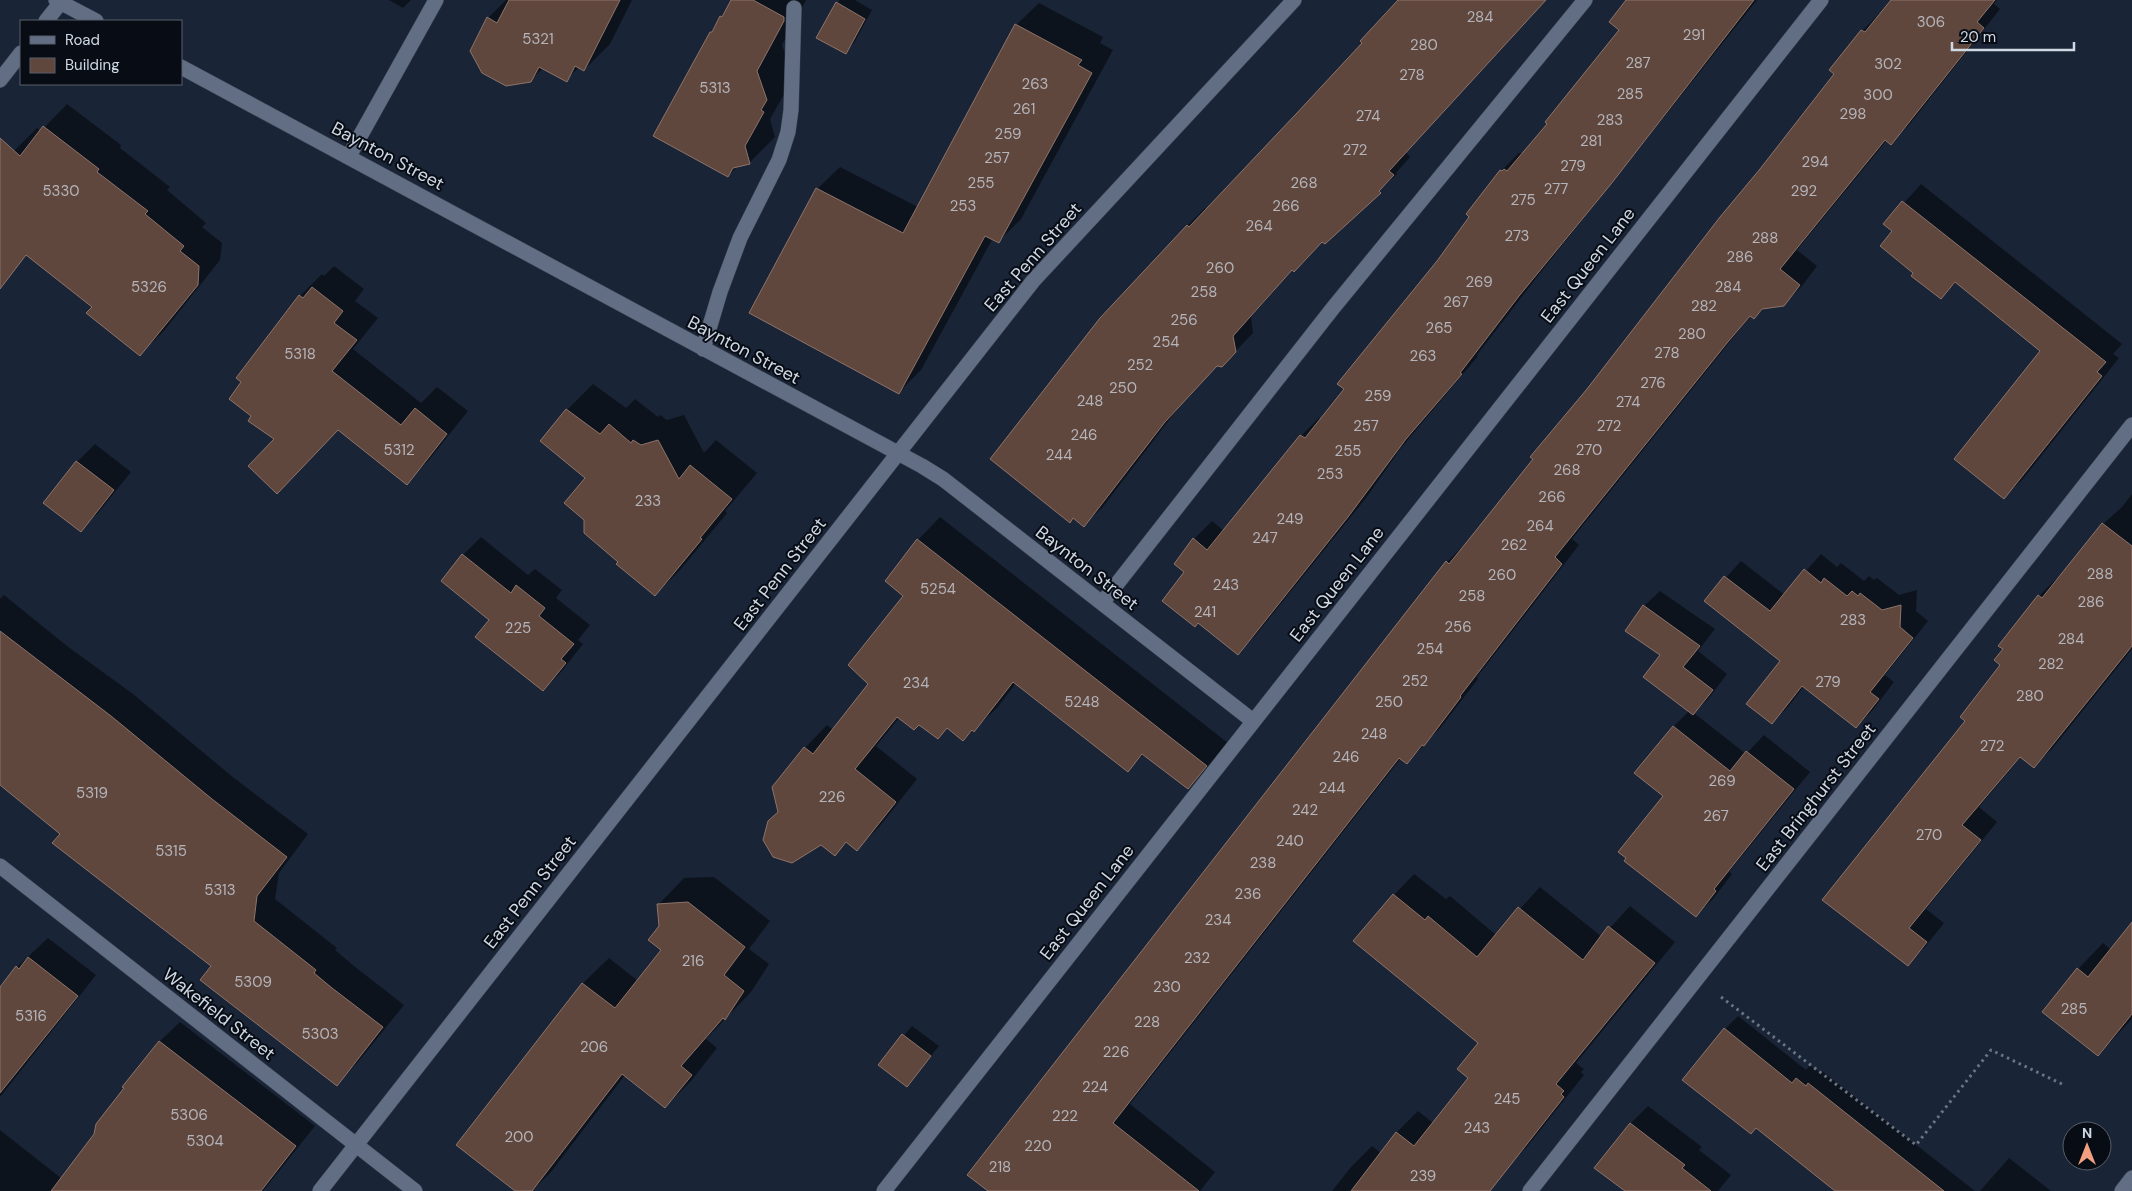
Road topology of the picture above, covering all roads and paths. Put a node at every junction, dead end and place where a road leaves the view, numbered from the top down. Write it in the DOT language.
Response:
graph roads {
  1 [pos="436,0"];
  2 [pos="1294,0"];
  3 [pos="1585,0"];
  4 [pos="1821,0"];
  5 [pos="59,1"];
  6 [pos="794,8"];
  7 [pos="47,20"];
  8 [pos="94,20"];
  9 [pos="20,54"];
  10 [pos="182,68"];
  11 [pos="0,80"];
  12 [pos="349,156"];
  13 [pos="703,349"];
  14 [pos="2132,425"];
  15 [pos="898,453"];
  16 [pos="1102,603"];
  17 [pos="1253,721"];
  18 [pos="0,866"];
  19 [pos="1697,979"];
  20 [pos="2064,1085"];
  21 [pos="356,1145"];
  22 [pos="2132,1178"];
  23 [pos="320,1191"];
  24 [pos="415,1191"];
  25 [pos="884,1191"];
  26 [pos="1530,1191"];
  27 [pos="2122,1191"];
  1 -- 12 [label="street"];
  2 -- 15 [label="street, East Penn Street"];
  3 -- 16 [label="street"];
  4 -- 17 [label="street, East Queen Lane"];
  5 -- 7 [label="street"];
  5 -- 8 [label="street"];
  6 -- 13 [label="street"];
  9 -- 11 [label="street"];
  10 -- 12 [label="street, Baynton Street"];
  12 -- 13 [label="street, Baynton Street"];
  13 -- 15 [label="street, Baynton Street"];
  14 -- 19 [label="street, East Bringhurst Street"];
  15 -- 16 [label="street, Baynton Street"];
  15 -- 21 [label="street, East Penn Street"];
  16 -- 17 [label="street, Baynton Street"];
  17 -- 25 [label="street, East Queen Lane"];
  18 -- 21 [label="street, Wakefield Street"];
  19 -- 20 [label="path"];
  19 -- 26 [label="street, East Bringhurst Street"];
  21 -- 23 [label="street, East Penn Street"];
  21 -- 24 [label="street, Wakefield Street"];
  22 -- 27 [label="street"];
}
